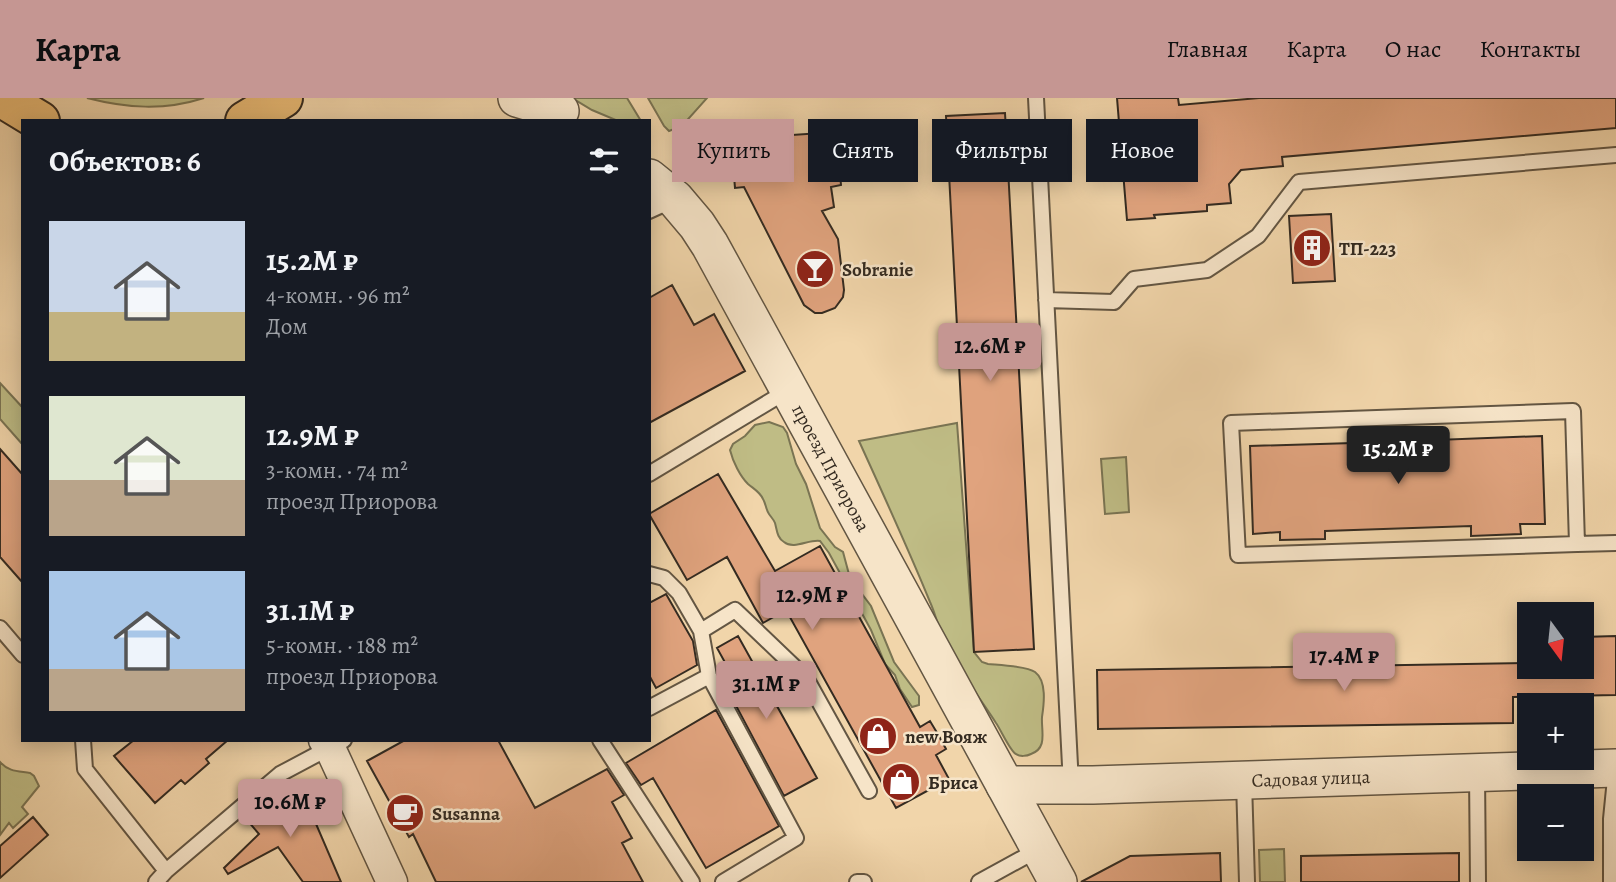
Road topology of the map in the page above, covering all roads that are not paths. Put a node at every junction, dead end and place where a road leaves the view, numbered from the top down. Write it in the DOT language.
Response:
graph roads {
  1 [pos="2,98"];
  2 [pos="283,98"];
  3 [pos="517,98"];
  4 [pos="1036,98"];
  5 [pos="560,110"];
  6 [pos="23,119"];
  7 [pos="248,119"];
  8 [pos="1616,155"];
  9 [pos="658,196"];
  10 [pos="1046,300"];
  11 [pos="789,390"];
  12 [pos="651,473"];
  13 [pos="1616,542"];
  14 [pos="1577,544"];
  15 [pos="651,575"];
  16 [pos="0,628"];
  17 [pos="702,631"];
  18 [pos="21,653"];
  19 [pos="709,676"];
  20 [pos="651,707"];
  21 [pos="83,742"];
  22 [pos="601,742"];
  23 [pos="333,743"];
  24 [pos="1616,768"];
  25 [pos="1477,773"];
  26 [pos="1244,780"];
  27 [pos="1005,785"];
  28 [pos="1071,785"];
  29 [pos="869,791"];
  30 [pos="1040,849"];
  31 [pos="166,871"];
  32 [pos="156,882"];
  33 [pos="391,882"];
  34 [pos="692,882"];
  35 [pos="723,882"];
  36 [pos="857,882"];
  37 [pos="864,882"];
  38 [pos="979,882"];
  39 [pos="1058,882"];
  40 [pos="1247,882"];
  41 [pos="1478,882"];
  42 [pos="1611,882"];
  1 -- 6 [label="main road"];
  2 -- 7 [label="main road"];
  3 -- 5 [label="street"];
  4 -- 10 [label="lane"];
  8 -- 10 [label="lane"];
  9 -- 11 [label="street, проезд Приорова"];
  10 -- 28 [label="lane"];
  11 -- 12 [label="lane"];
  11 -- 27 [label="street, проезд Приорова"];
  13 -- 14 [label="lane"];
  14 -- 14 [label="lane"];
  15 -- 17 [label="lane"];
  16 -- 18 [label="lane"];
  17 -- 19 [label="lane"];
  17 -- 29 [label="lane"];
  19 -- 20 [label="lane"];
  19 -- 35 [label="lane"];
  21 -- 31 [label="lane"];
  22 -- 34 [label="lane"];
  23 -- 31 [label="lane"];
  23 -- 33 [label="street"];
  24 -- 25 [label="street, Садовая улица"];
  24 -- 42 [label="lane"];
  25 -- 26 [label="street, Садовая улица"];
  25 -- 41 [label="lane"];
  26 -- 28 [label="street, Садовая улица"];
  26 -- 40 [label="lane"];
  27 -- 28 [label="street, Садовая улица"];
  27 -- 30 [label="street, проезд Приорова"];
  30 -- 38 [label="lane"];
  30 -- 39 [label="street, проезд Приорова"];
  31 -- 32 [label="lane"];
  36 -- 37 [label="lane"];
}
